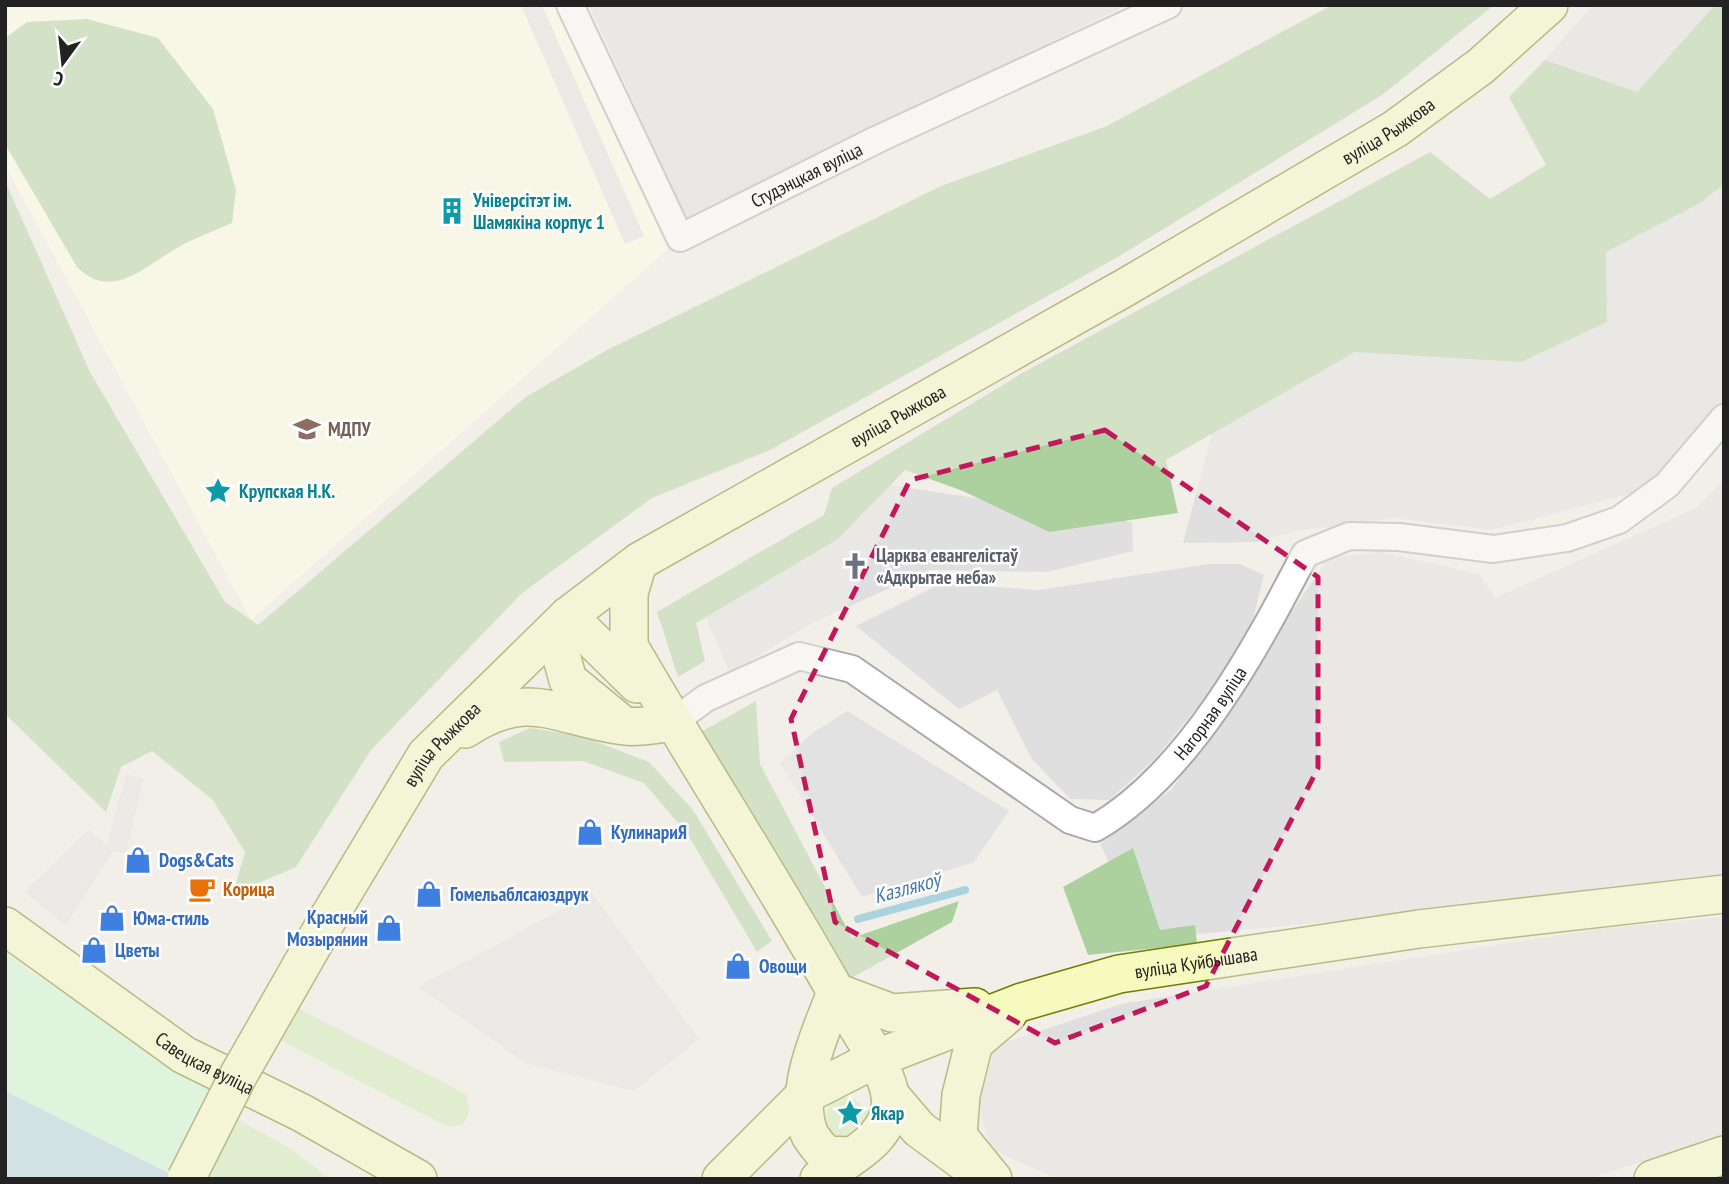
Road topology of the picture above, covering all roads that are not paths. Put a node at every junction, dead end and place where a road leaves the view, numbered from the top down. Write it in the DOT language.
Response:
graph roads {
  1 [pos="570,5"];
  2 [pos="1168,5"];
  3 [pos="1549,5"];
  4 [pos="1724,418"];
  5 [pos="638,563"];
  6 [pos="568,616"];
  7 [pos="673,722"];
  8 [pos="626,727"];
  9 [pos="426,755"];
  10 [pos="1724,894"];
  11 [pos="5,926"];
  12 [pos="836,992"];
  13 [pos="1022,1002"];
  14 [pos="875,1059"];
  15 [pos="805,1095"];
  16 [pos="890,1095"];
  17 [pos="1724,1155"];
  18 [pos="852,1156"];
  19 [pos="186,1179"];
  20 [pos="418,1179"];
  21 [pos="721,1179"];
  22 [pos="819,1179"];
  23 [pos="986,1179"];
  24 [pos="993,1179"];
  25 [pos="1653,1179"];
  1 -- 2 [label="street, Студэнцкая вуліца"];
  3 -- 5 [label="main road, вуліца Рыжкова"];
  4 -- 7 [label="street, Нагорная вуліца"];
  5 -- 6 [label="main road, вуліца Рыжкова"];
  5 -- 7 [label="main road"];
  6 -- 7 [label="main road"];
  6 -- 8 [label="main road"];
  6 -- 9 [label="main road, вуліца Рыжкова"];
  7 -- 8 [label="main road"];
  7 -- 12 [label="main road"];
  8 -- 9 [label="main road"];
  9 -- 19 [label="main road, вуліца Рыжкова, bridge"];
  10 -- 13 [label="main road, вуліца Куйбышава"];
  11 -- 20 [label="main road, Савецкая вуліца"];
  12 -- 13 [label="main road"];
  12 -- 14 [label="main road"];
  12 -- 15 [label="main road"];
  13 -- 14 [label="main road, вуліца Куйбышава"];
  13 -- 24 [label="main road"];
  14 -- 15 [label="main road, вуліца Куйбышава"];
  14 -- 16 [label="main road"];
  15 -- 18 [label="main road"];
  15 -- 21 [label="main road, вуліца Куйбышава"];
  16 -- 18 [label="main road"];
  16 -- 23 [label="main road"];
  17 -- 25 [label="main road"];
  18 -- 22 [label="main road"];
}
